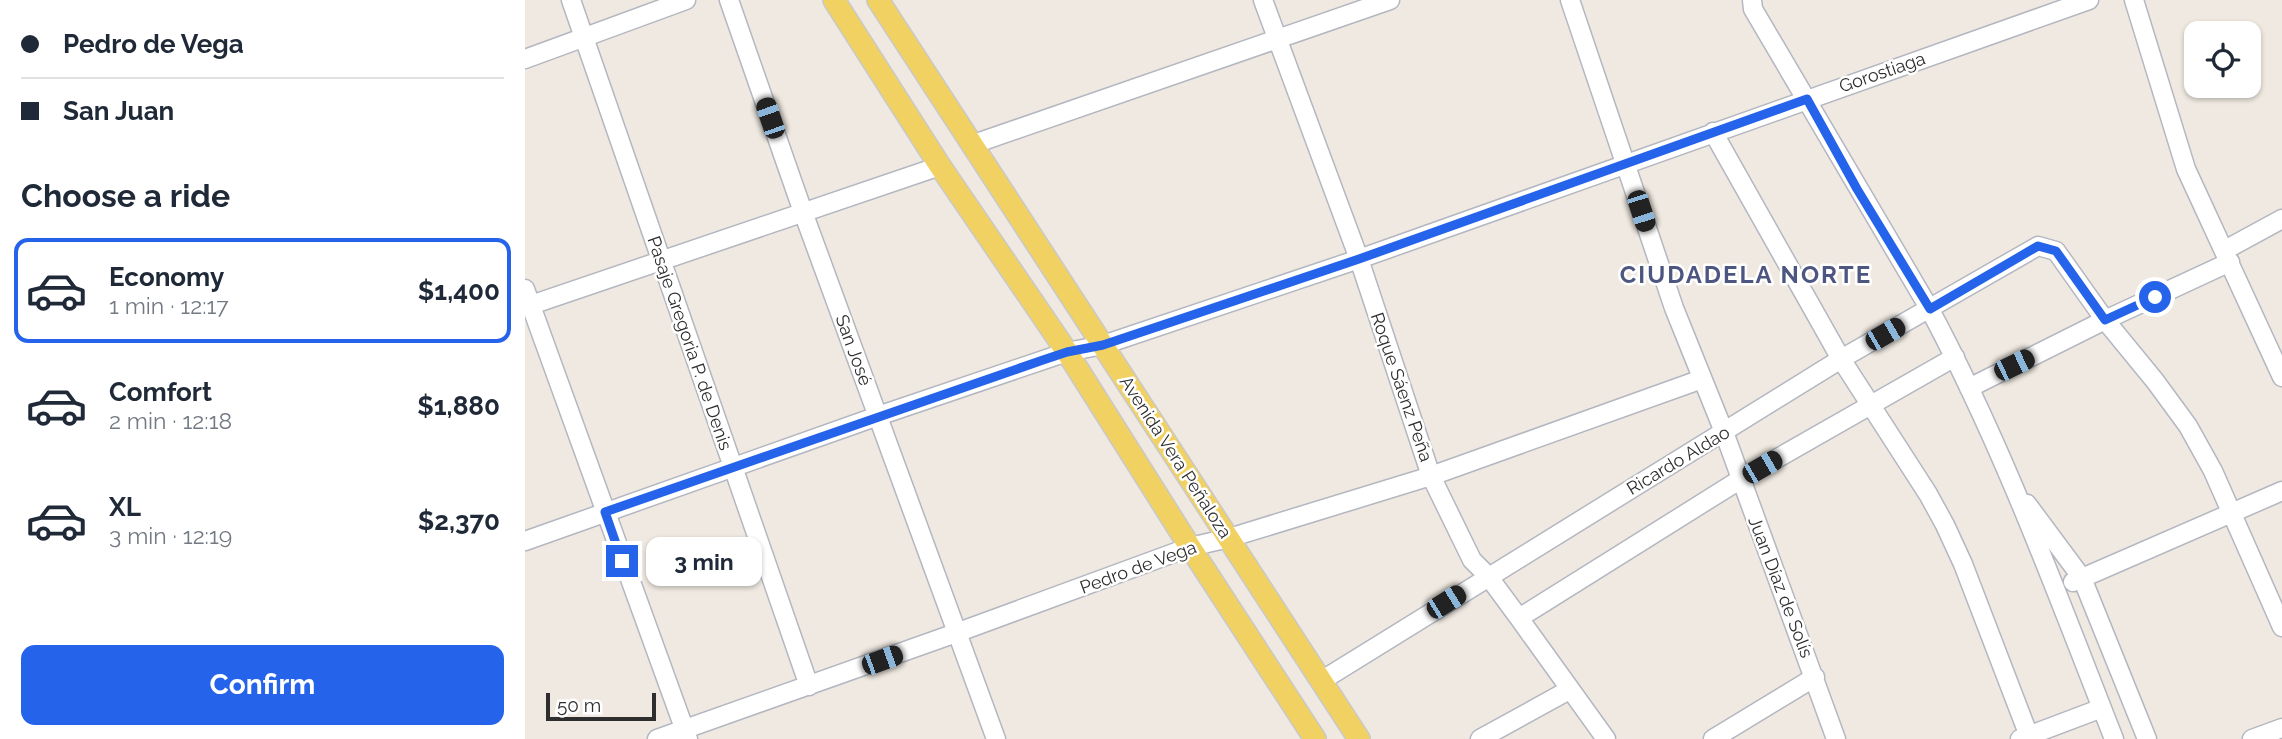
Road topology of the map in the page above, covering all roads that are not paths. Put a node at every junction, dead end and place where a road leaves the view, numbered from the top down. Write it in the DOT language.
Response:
graph roads {
  1 [pos="571,0"];
  2 [pos="686,0"];
  3 [pos="729,0"];
  4 [pos="834,0"];
  5 [pos="878,0"];
  6 [pos="1263,0"];
  7 [pos="1390,0"];
  8 [pos="1570,0"];
  9 [pos="1752,0"];
  10 [pos="2089,0"];
  11 [pos="2134,0"];
  12 [pos="584,37"];
  13 [pos="1279,39"];
  14 [pos="525,59"];
  15 [pos="1807,99"];
  16 [pos="1713,132"];
  17 [pos="971,145"];
  18 [pos="1625,163"];
  19 [pos="940,166"];
  20 [pos="803,212"];
  21 [pos="2282,219"];
  22 [pos="2227,256"];
  23 [pos="1359,259"];
  24 [pos="661,260"];
  25 [pos="527,301"];
  26 [pos="1930,309"];
  27 [pos="2105,320"];
  28 [pos="1103,345"];
  29 [pos="1067,352"];
  30 [pos="1955,357"];
  31 [pos="1840,359"];
  32 [pos="2282,377"];
  33 [pos="1702,379"];
  34 [pos="1969,388"];
  35 [pos="1869,406"];
  36 [pos="878,416"];
  37 [pos="1724,432"];
  38 [pos="733,467"];
  39 [pos="1431,476"];
  40 [pos="2008,478"];
  41 [pos="1741,479"];
  42 [pos="2282,491"];
  43 [pos="605,512"];
  44 [pos="2231,514"];
  45 [pos="1229,538"];
  46 [pos="525,541"];
  47 [pos="1190,547"];
  48 [pos="1488,576"];
  49 [pos="2082,578"];
  50 [pos="2056,589"];
  51 [pos="1519,618"];
  52 [pos="2282,627"];
  53 [pos="956,634"];
  54 [pos="1815,677"];
  55 [pos="1321,681"];
  56 [pos="809,686"];
  57 [pos="1569,690"];
  58 [pos="2102,708"];
  59 [pos="2282,728"];
  60 [pos="686,734"];
  61 [pos="2025,737"];
  62 [pos="657,739"];
  63 [pos="996,739"];
  64 [pos="1315,739"];
  65 [pos="1359,739"];
  66 [pos="1480,739"];
  67 [pos="1606,739"];
  68 [pos="1713,739"];
  69 [pos="1836,739"];
  70 [pos="2114,739"];
  71 [pos="2147,739"];
  72 [pos="2252,739"];
  1 -- 12 [label="street, Pasaje Gregoria P. de Denis"];
  2 -- 12 [label="street"];
  3 -- 20 [label="street, San José"];
  4 -- 19 [label="main road, Avenida Vera Peñaloza"];
  5 -- 17 [label="main road, Avenida Vera Peñaloza"];
  6 -- 13 [label="street, Roque Sáenz Peña"];
  7 -- 13 [label="street"];
  8 -- 18 [label="street, Juan Díaz de Solís"];
  9 -- 15 [label="street"];
  10 -- 15 [label="street, Gorostiaga"];
  11 -- 22 [label="street"];
  12 -- 14 [label="street"];
  12 -- 24 [label="street, Pasaje Gregoria P. de Denis"];
  13 -- 17 [label="street"];
  13 -- 23 [label="street, Roque Sáenz Peña"];
  15 -- 16 [label="street, Gorostiaga"];
  15 -- 26 [label="street"];
  16 -- 18 [label="street, Gorostiaga"];
  16 -- 31 [label="street"];
  17 -- 28 [label="main road, Avenida Vera Peñaloza"];
  18 -- 23 [label="street, Gorostiaga"];
  18 -- 33 [label="street, Juan Díaz de Solís"];
  19 -- 20 [label="street"];
  19 -- 29 [label="main road, Avenida Vera Peñaloza"];
  20 -- 24 [label="street"];
  20 -- 36 [label="street, San José"];
  21 -- 22 [label="street"];
  22 -- 27 [label="street"];
  22 -- 32 [label="street"];
  23 -- 28 [label="street, Gorostiaga"];
  23 -- 39 [label="street, Roque Sáenz Peña"];
  24 -- 25 [label="street"];
  24 -- 38 [label="street, Pasaje Gregoria P. de Denis"];
  25 -- 43 [label="street"];
  26 -- 27 [label="street, Ricardo Aldao"];
  26 -- 30 [label="street"];
  26 -- 31 [label="street, Ricardo Aldao"];
  27 -- 34 [label="street"];
  27 -- 44 [label="street"];
  28 -- 29 [label="street, Gorostiaga"];
  28 -- 45 [label="main road, Avenida Vera Peñaloza"];
  29 -- 36 [label="street, Gorostiaga"];
  29 -- 47 [label="main road, Avenida Vera Peñaloza"];
  30 -- 34 [label="street"];
  30 -- 35 [label="street"];
  31 -- 35 [label="street"];
  31 -- 37 [label="street, Ricardo Aldao"];
  33 -- 37 [label="street, Juan Díaz de Solís"];
  33 -- 39 [label="street, Pedro de Vega"];
  34 -- 40 [label="street"];
  35 -- 41 [label="street"];
  35 -- 61 [label="street"];
  36 -- 38 [label="street, Gorostiaga"];
  36 -- 53 [label="street, San José"];
  37 -- 41 [label="street, Juan Díaz de Solís"];
  37 -- 48 [label="street, Ricardo Aldao"];
  38 -- 43 [label="street, Gorostiaga"];
  38 -- 56 [label="street, Pasaje Gregoria P. de Denis"];
  39 -- 45 [label="street, Pedro de Vega"];
  39 -- 48 [label="street, Roque Sáenz Peña"];
  40 -- 49 [label="street"];
  40 -- 50 [label="street"];
  41 -- 51 [label="street"];
  41 -- 54 [label="street, Juan Díaz de Solís"];
  42 -- 44 [label="street"];
  43 -- 46 [label="street, Gorostiaga"];
  43 -- 60 [label="street"];
  44 -- 49 [label="street"];
  44 -- 52 [label="street"];
  45 -- 47 [label="street, Pedro de Vega"];
  45 -- 55 [label="main road, Avenida Vera Peñaloza"];
  47 -- 53 [label="street, Pedro de Vega"];
  47 -- 64 [label="main road, Avenida Vera Peñaloza"];
  48 -- 51 [label="street, Roque Sáenz Peña"];
  48 -- 55 [label="street, Ricardo Aldao"];
  49 -- 50 [label="street"];
  49 -- 71 [label="street"];
  50 -- 58 [label="street"];
  51 -- 57 [label="street, Roque Sáenz Peña"];
  53 -- 56 [label="street, Pedro de Vega"];
  53 -- 63 [label="street, San José"];
  54 -- 68 [label="street"];
  54 -- 69 [label="street, Juan Díaz de Solís"];
  55 -- 65 [label="main road, Avenida Vera Peñaloza"];
  56 -- 60 [label="street, Pedro de Vega"];
  57 -- 66 [label="street"];
  57 -- 67 [label="street, Roque Sáenz Peña"];
  58 -- 61 [label="street"];
  58 -- 70 [label="street"];
  59 -- 72 [label="street"];
  60 -- 62 [label="street, Pedro de Vega"];
}
